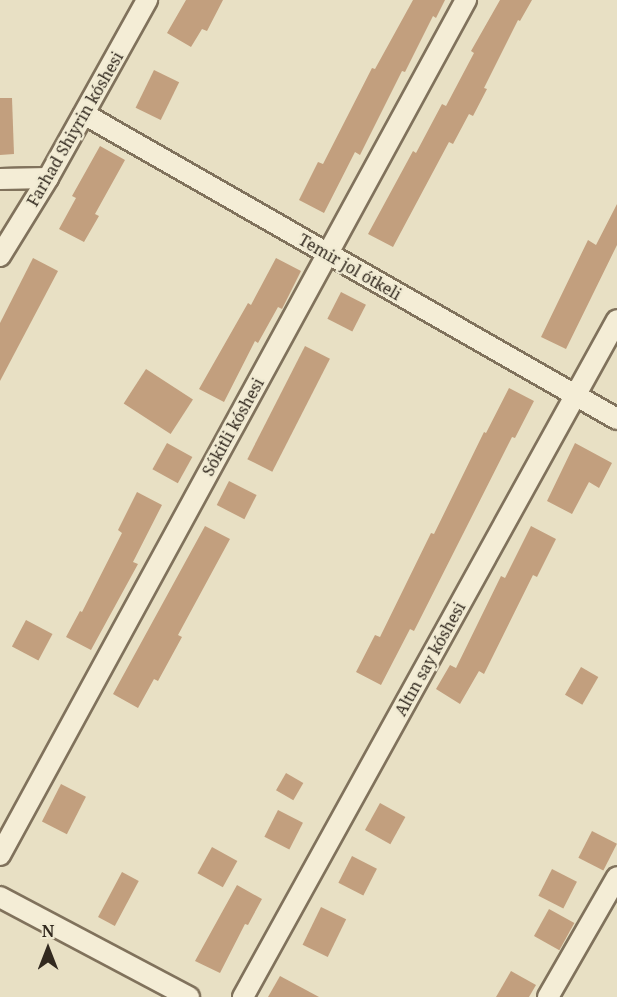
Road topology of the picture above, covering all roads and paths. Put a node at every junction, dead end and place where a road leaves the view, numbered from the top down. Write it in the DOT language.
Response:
graph roads {
  1 [pos="147,0"];
  2 [pos="466,0"];
  3 [pos="84,114"];
  4 [pos="48,178"];
  5 [pos="0,179"];
  6 [pos="328,254"];
  7 [pos="0,256"];
  8 [pos="617,320"];
  9 [pos="576,396"];
  10 [pos="617,419"];
  11 [pos="0,855"];
  12 [pos="617,877"];
  13 [pos="0,897"];
  14 [pos="189,997"];
  15 [pos="243,997"];
  16 [pos="548,997"];
  1 -- 3 [label="street, Farhad Shiyrin kóshesi"];
  2 -- 6 [label="street, Sókitli kóshesi"];
  3 -- 4 [label="street, Farhad Shiyrin kóshesi"];
  3 -- 6 [label="street, Temir jol ótkeli"];
  4 -- 5 [label="street"];
  4 -- 7 [label="street, Farhad Shiyrin kóshesi"];
  6 -- 9 [label="street, Temir jol ótkeli"];
  6 -- 11 [label="street, Sókitli kóshesi"];
  8 -- 9 [label="street, Altın say kóshesi"];
  9 -- 10 [label="street, Temir jol ótkeli"];
  9 -- 15 [label="street, Altın say kóshesi"];
  12 -- 16 [label="street"];
  13 -- 14 [label="street"];
}
